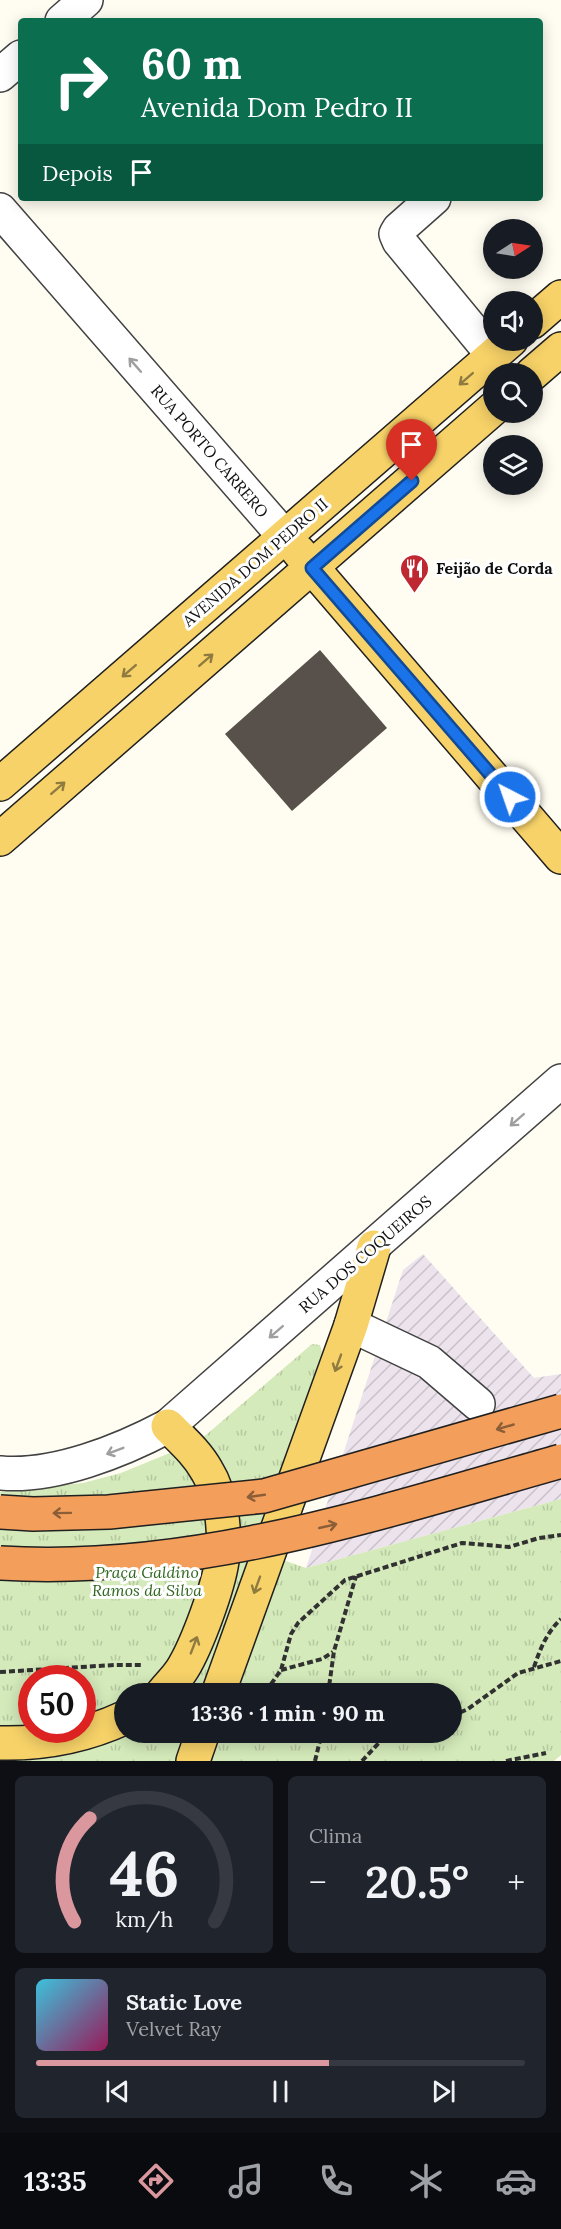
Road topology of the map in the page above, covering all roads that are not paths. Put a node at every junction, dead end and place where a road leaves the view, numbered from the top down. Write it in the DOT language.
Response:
graph roads {
  1 [pos="86,0"];
  2 [pos="65,18"];
  3 [pos="18,60"];
  4 [pos="0,75"];
  5 [pos="431,201"];
  6 [pos="0,210"];
  7 [pos="561,297"];
  8 [pos="543,313"];
  9 [pos="483,328"];
  10 [pos="561,350"];
  11 [pos="499,351"];
  12 [pos="543,365"];
  13 [pos="483,418"];
  14 [pos="284,536"];
  15 [pos="312,568"];
  16 [pos="0,784"];
  17 [pos="5,839"];
  18 [pos="561,857"];
  19 [pos="561,1081"];
  20 [pos="374,1247"];
  21 [pos="351,1325"];
  22 [pos="478,1404"];
  23 [pos="561,1411"];
  24 [pos="168,1426"];
  25 [pos="561,1461"];
  26 [pos="0,1473"];
  27 [pos="0,1512"];
  28 [pos="0,1563"];
  29 [pos="172,1682"];
  30 [pos="222,1683"];
  31 [pos="114,1722"];
  32 [pos="0,1743"];
  33 [pos="199,1743"];
  34 [pos="193,1761"];
  1 -- 2 [label="street"];
  3 -- 4 [label="street"];
  5 -- 9 [label="street"];
  14 -- 6 [label="street, RUA PORTO CARRERO, one-way"];
  7 -- 8 [label="main road"];
  10 -- 12 [label="main road"];
  11 -- 14 [label="main road, AVENIDA DOM PEDRO II, one-way"];
  13 -- 15 [label="main road"];
  14 -- 15 [label="main road, RUA PORTO CARRERO"];
  14 -- 16 [label="main road, AVENIDA DOM PEDRO II, one-way"];
  17 -- 15 [label="main road, one-way"];
  15 -- 18 [label="main road, RUA PORTO CARRERO"];
  19 -- 20 [label="street, RUA DOS COQUEIROS, one-way"];
  20 -- 21 [label="main road"];
  20 -- 24 [label="street, RUA DOS COQUEIROS, one-way"];
  21 -- 22 [label="street"];
  21 -- 30 [label="main road, one-way"];
  23 -- 27 [label="highway, one-way, bridge"];
  24 -- 26 [label="street, RUA DOS COQUEIROS, one-way"];
  29 -- 24 [label="main road, one-way"];
  28 -- 25 [label="highway, one-way, bridge"];
  31 -- 32 [label="main road"];
  33 -- 34 [label="main road"];
}
